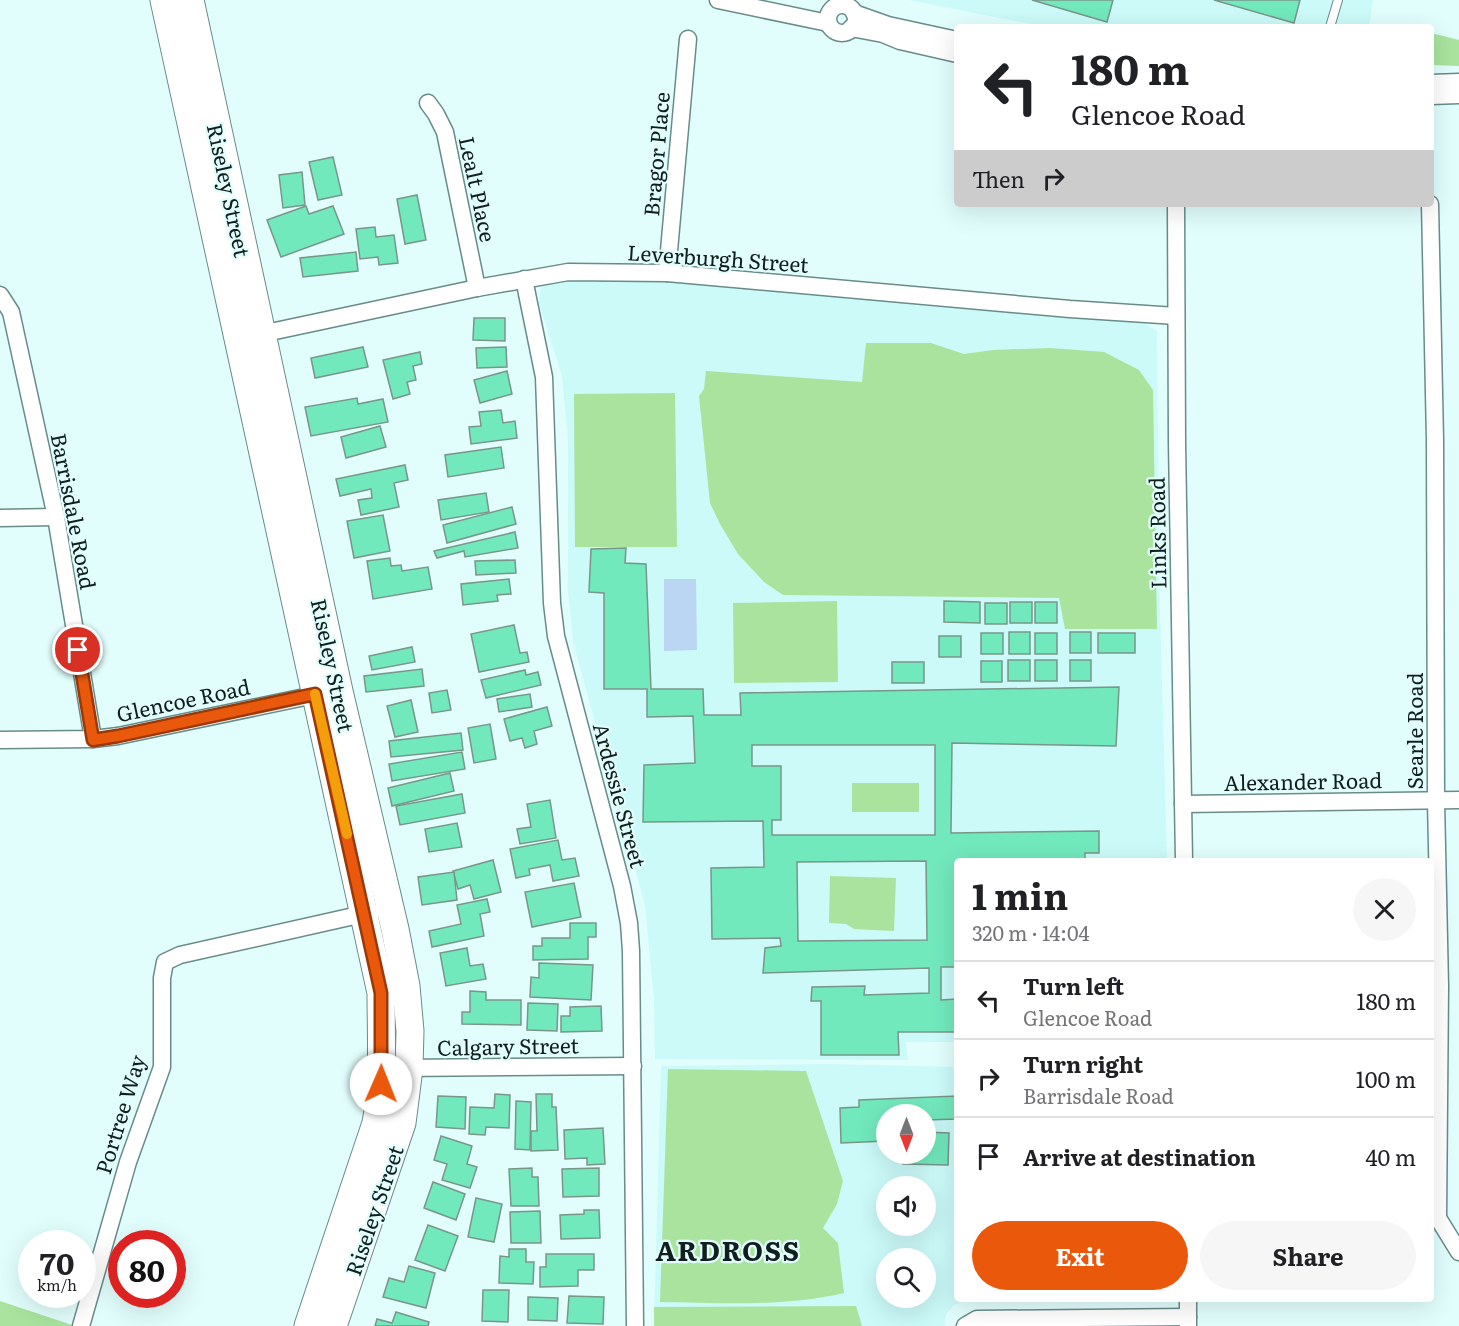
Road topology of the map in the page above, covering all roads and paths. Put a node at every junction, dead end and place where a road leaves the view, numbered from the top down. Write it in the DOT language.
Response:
graph roads {
  1 [pos="164,0"];
  2 [pos="190,0"];
  3 [pos="718,0"];
  4 [pos="776,0"];
  5 [pos="1338,0"];
  6 [pos="832,10"];
  7 [pos="853,13"];
  8 [pos="1331,24"];
  9 [pos="688,39"];
  10 [pos="954,39"];
  11 [pos="954,53"];
  12 [pos="1459,82"];
  13 [pos="1434,83"];
  14 [pos="1459,95"];
  15 [pos="1434,96"];
  16 [pos="428,103"];
  17 [pos="1176,207"];
  18 [pos="1430,207"];
  19 [pos="667,273"];
  20 [pos="524,279"];
  21 [pos="477,288"];
  22 [pos="0,296"];
  23 [pos="1176,316"];
  24 [pos="261,334"];
  25 [pos="56,517"];
  26 [pos="0,518"];
  27 [pos="327,693"];
  28 [pos="0,740"];
  29 [pos="93,740"];
  30 [pos="1459,800"];
  31 [pos="1436,801"];
  32 [pos="1183,804"];
  33 [pos="1184,858"];
  34 [pos="378,912"];
  35 [pos="633,1066"];
  36 [pos="396,1068"];
  37 [pos="1459,1252"];
  38 [pos="1188,1302"];
  39 [pos="1188,1322"];
  40 [pos="81,1326"];
  41 [pos="308,1326"];
  42 [pos="333,1326"];
  43 [pos="635,1326"];
  44 [pos="965,1326"];
  1 -- 27 [label="highway, Riseley Street"];
  2 -- 24 [label="highway, Riseley Street"];
  3 -- 6 [label="street"];
  4 -- 6 [label="street"];
  5 -- 8 [label="lane"];
  6 -- 7 [label="street"];
  6 -- 7 [label="street"];
  7 -- 10 [label="street"];
  7 -- 11 [label="street"];
  9 -- 19 [label="street, Bragor Place"];
  12 -- 13 [label="street"];
  14 -- 15 [label="street"];
  16 -- 21 [label="street, Lealt Place"];
  17 -- 23 [label="street, Links Road"];
  18 -- 31 [label="street, Searle Road"];
  19 -- 20 [label="street, Leverburgh Street"];
  19 -- 23 [label="street, Leverburgh Street"];
  20 -- 21 [label="street, Leverburgh Street"];
  20 -- 35 [label="street, Ardessie Street"];
  21 -- 24 [label="street, Leverburgh Street"];
  22 -- 25 [label="street, Barrisdale Road"];
  23 -- 32 [label="street, Links Road"];
  24 -- 27 [label="highway, Riseley Street"];
  25 -- 26 [label="street"];
  25 -- 29 [label="street, Barrisdale Road"];
  27 -- 29 [label="street, Glencoe Road"];
  27 -- 34 [label="highway, Riseley Street"];
  28 -- 29 [label="street, Glencoe Road"];
  30 -- 31 [label="street, Alexander Road"];
  31 -- 32 [label="street, Alexander Road"];
  31 -- 37 [label="street, Searle Road"];
  32 -- 33 [label="street, Links Road"];
  34 -- 36 [label="highway, Riseley Street"];
  34 -- 40 [label="street, Portree Way"];
  35 -- 36 [label="street, Calgary Street"];
  35 -- 43 [label="street, Ardessie Street"];
  36 -- 41 [label="highway, Riseley Street"];
  36 -- 42 [label="highway, Riseley Street"];
  38 -- 39 [label="street"];
  39 -- 44 [label="street"];
}
